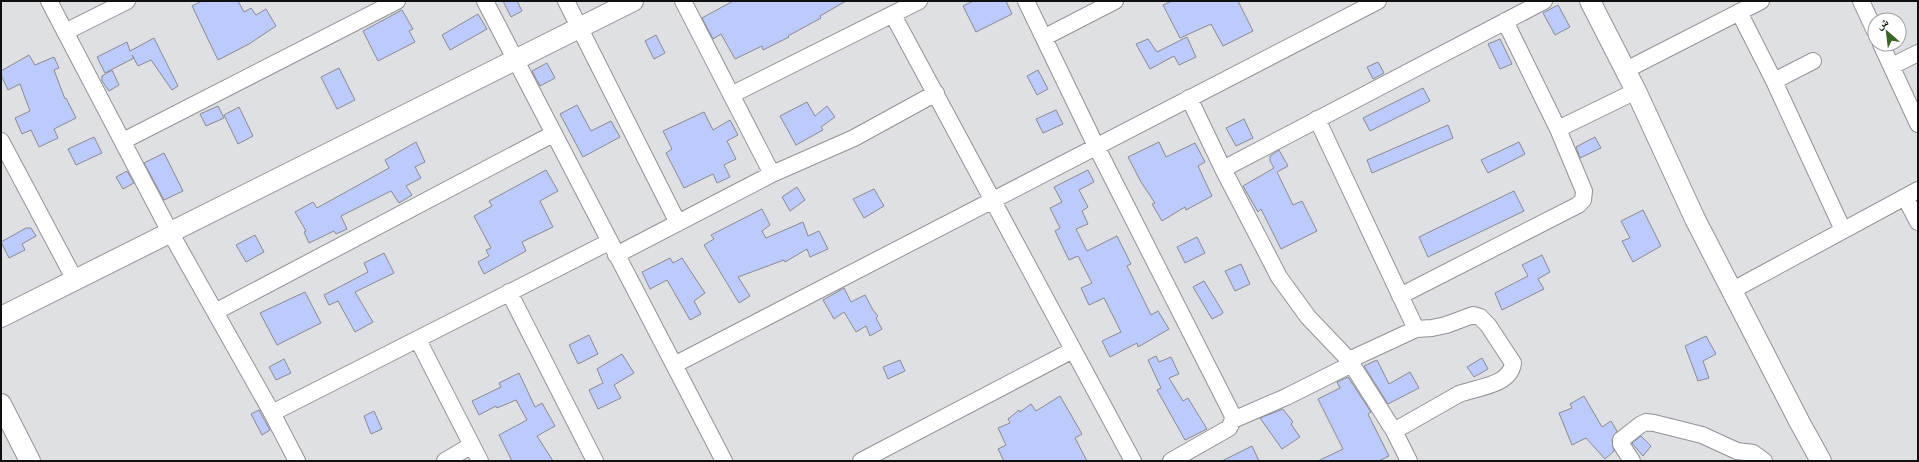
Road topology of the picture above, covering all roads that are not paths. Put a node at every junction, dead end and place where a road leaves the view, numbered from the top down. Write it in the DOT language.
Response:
graph roads {
  1 [pos="49,1"];
  2 [pos="127,1"];
  3 [pos="397,1"];
  4 [pos="485,1"];
  5 [pos="566,1"];
  6 [pos="633,1"];
  7 [pos="683,1"];
  8 [pos="919,1"];
  9 [pos="1026,1"];
  10 [pos="1544,1"];
  11 [pos="1590,1"];
  12 [pos="1761,1"];
  13 [pos="1861,1"];
  14 [pos="1376,2"];
  15 [pos="1105,3"];
  16 [pos="1739,12"];
  17 [pos="1867,14"];
  18 [pos="893,15"];
  19 [pos="1505,22"];
  20 [pos="579,28"];
  21 [pos="65,32"];
  22 [pos="1045,37"];
  23 [pos="1886,52"];
  24 [pos="1918,53"];
  25 [pos="514,60"];
  26 [pos="1813,61"];
  27 [pos="1892,66"];
  28 [pos="1626,70"];
  29 [pos="1774,81"];
  30 [pos="1636,91"];
  31 [pos="936,93"];
  32 [pos="731,95"];
  33 [pos="1189,98"];
  34 [pos="1316,118"];
  35 [pos="1918,124"];
  36 [pos="1558,129"];
  37 [pos="553,134"];
  38 [pos="1,141"];
  39 [pos="123,141"];
  40 [pos="1096,146"];
  41 [pos="1223,169"];
  42 [pos="772,174"];
  43 [pos="1911,194"];
  44 [pos="993,200"];
  45 [pos="1918,222"];
  46 [pos="678,223"];
  47 [pos="1843,230"];
  48 [pos="170,232"];
  49 [pos="612,248"];
  50 [pos="75,280"];
  51 [pos="1731,291"];
  52 [pos="509,292"];
  53 [pos="1400,296"];
  54 [pos="215,312"];
  55 [pos="1,316"];
  56 [pos="1416,329"];
  57 [pos="418,340"];
  58 [pos="1073,350"];
  59 [pos="1350,362"];
  60 [pos="674,365"];
  61 [pos="1,404"];
  62 [pos="272,413"];
  63 [pos="1233,420"];
  64 [pos="1394,432"];
  65 [pos="472,445"];
  66 [pos="30,461"];
  67 [pos="297,461"];
  68 [pos="445,461"];
  69 [pos="480,461"];
  70 [pos="595,461"];
  71 [pos="724,461"];
  72 [pos="861,461"];
  73 [pos="1133,461"];
  74 [pos="1171,461"];
  75 [pos="1409,461"];
  76 [pos="1632,461"];
  77 [pos="1764,461"];
  78 [pos="1821,461"];
  1 -- 21 [label="street"];
  2 -- 21 [label="street"];
  3 -- 39 [label="street"];
  4 -- 25 [label="street"];
  5 -- 20 [label="street"];
  6 -- 20 [label="street"];
  7 -- 32 [label="street"];
  8 -- 18 [label="street"];
  9 -- 22 [label="street"];
  10 -- 19 [label="street"];
  11 -- 28 [label="street"];
  12 -- 16 [label="street"];
  13 -- 17 [label="street"];
  14 -- 33 [label="street"];
  15 -- 22 [label="street"];
  16 -- 28 [label="street"];
  16 -- 29 [label="street"];
  18 -- 31 [label="street"];
  18 -- 32 [label="street"];
  19 -- 34 [label="street"];
  19 -- 36 [label="street"];
  20 -- 25 [label="street"];
  20 -- 46 [label="street"];
  21 -- 39 [label="street"];
  22 -- 40 [label="street"];
  23 -- 27 [label="street"];
  24 -- 27 [label="street"];
  25 -- 37 [label="street"];
  25 -- 48 [label="street"];
  26 -- 29 [label="street"];
  27 -- 35 [label="street"];
  28 -- 30 [label="street"];
  29 -- 47 [label="street"];
  30 -- 36 [label="street"];
  30 -- 51 [label="street"];
  31 -- 42 [label="street"];
  31 -- 44 [label="street"];
  32 -- 42 [label="street"];
  33 -- 40 [label="street"];
  33 -- 41 [label="street"];
  34 -- 41 [label="street"];
  34 -- 53 [label="street"];
  36 -- 53 [label="street"];
  37 -- 49 [label="street"];
  37 -- 54 [label="street"];
  38 -- 50 [label="street"];
  39 -- 48 [label="street"];
  40 -- 44 [label="street"];
  40 -- 63 [label="street"];
  41 -- 59 [label="street"];
  42 -- 46 [label="street"];
  43 -- 45 [label="street"];
  43 -- 47 [label="street"];
  44 -- 58 [label="street"];
  44 -- 60 [label="street"];
  46 -- 49 [label="street"];
  47 -- 51 [label="street"];
  48 -- 50 [label="street"];
  48 -- 54 [label="street"];
  49 -- 52 [label="street"];
  49 -- 60 [label="street"];
  50 -- 55 [label="street"];
  51 -- 78 [label="street"];
  52 -- 57 [label="street"];
  52 -- 70 [label="street"];
  53 -- 56 [label="street"];
  54 -- 62 [label="street"];
  56 -- 59 [label="street"];
  56 -- 64 [label="street"];
  57 -- 62 [label="street"];
  57 -- 65 [label="street"];
  58 -- 72 [label="street"];
  58 -- 73 [label="street"];
  59 -- 63 [label="street"];
  59 -- 64 [label="street"];
  60 -- 71 [label="street"];
  61 -- 66 [label="street"];
  62 -- 67 [label="street"];
  63 -- 74 [label="street"];
  64 -- 75 [label="street"];
  65 -- 68 [label="street"];
  65 -- 69 [label="street"];
  76 -- 77 [label="street"];
}
